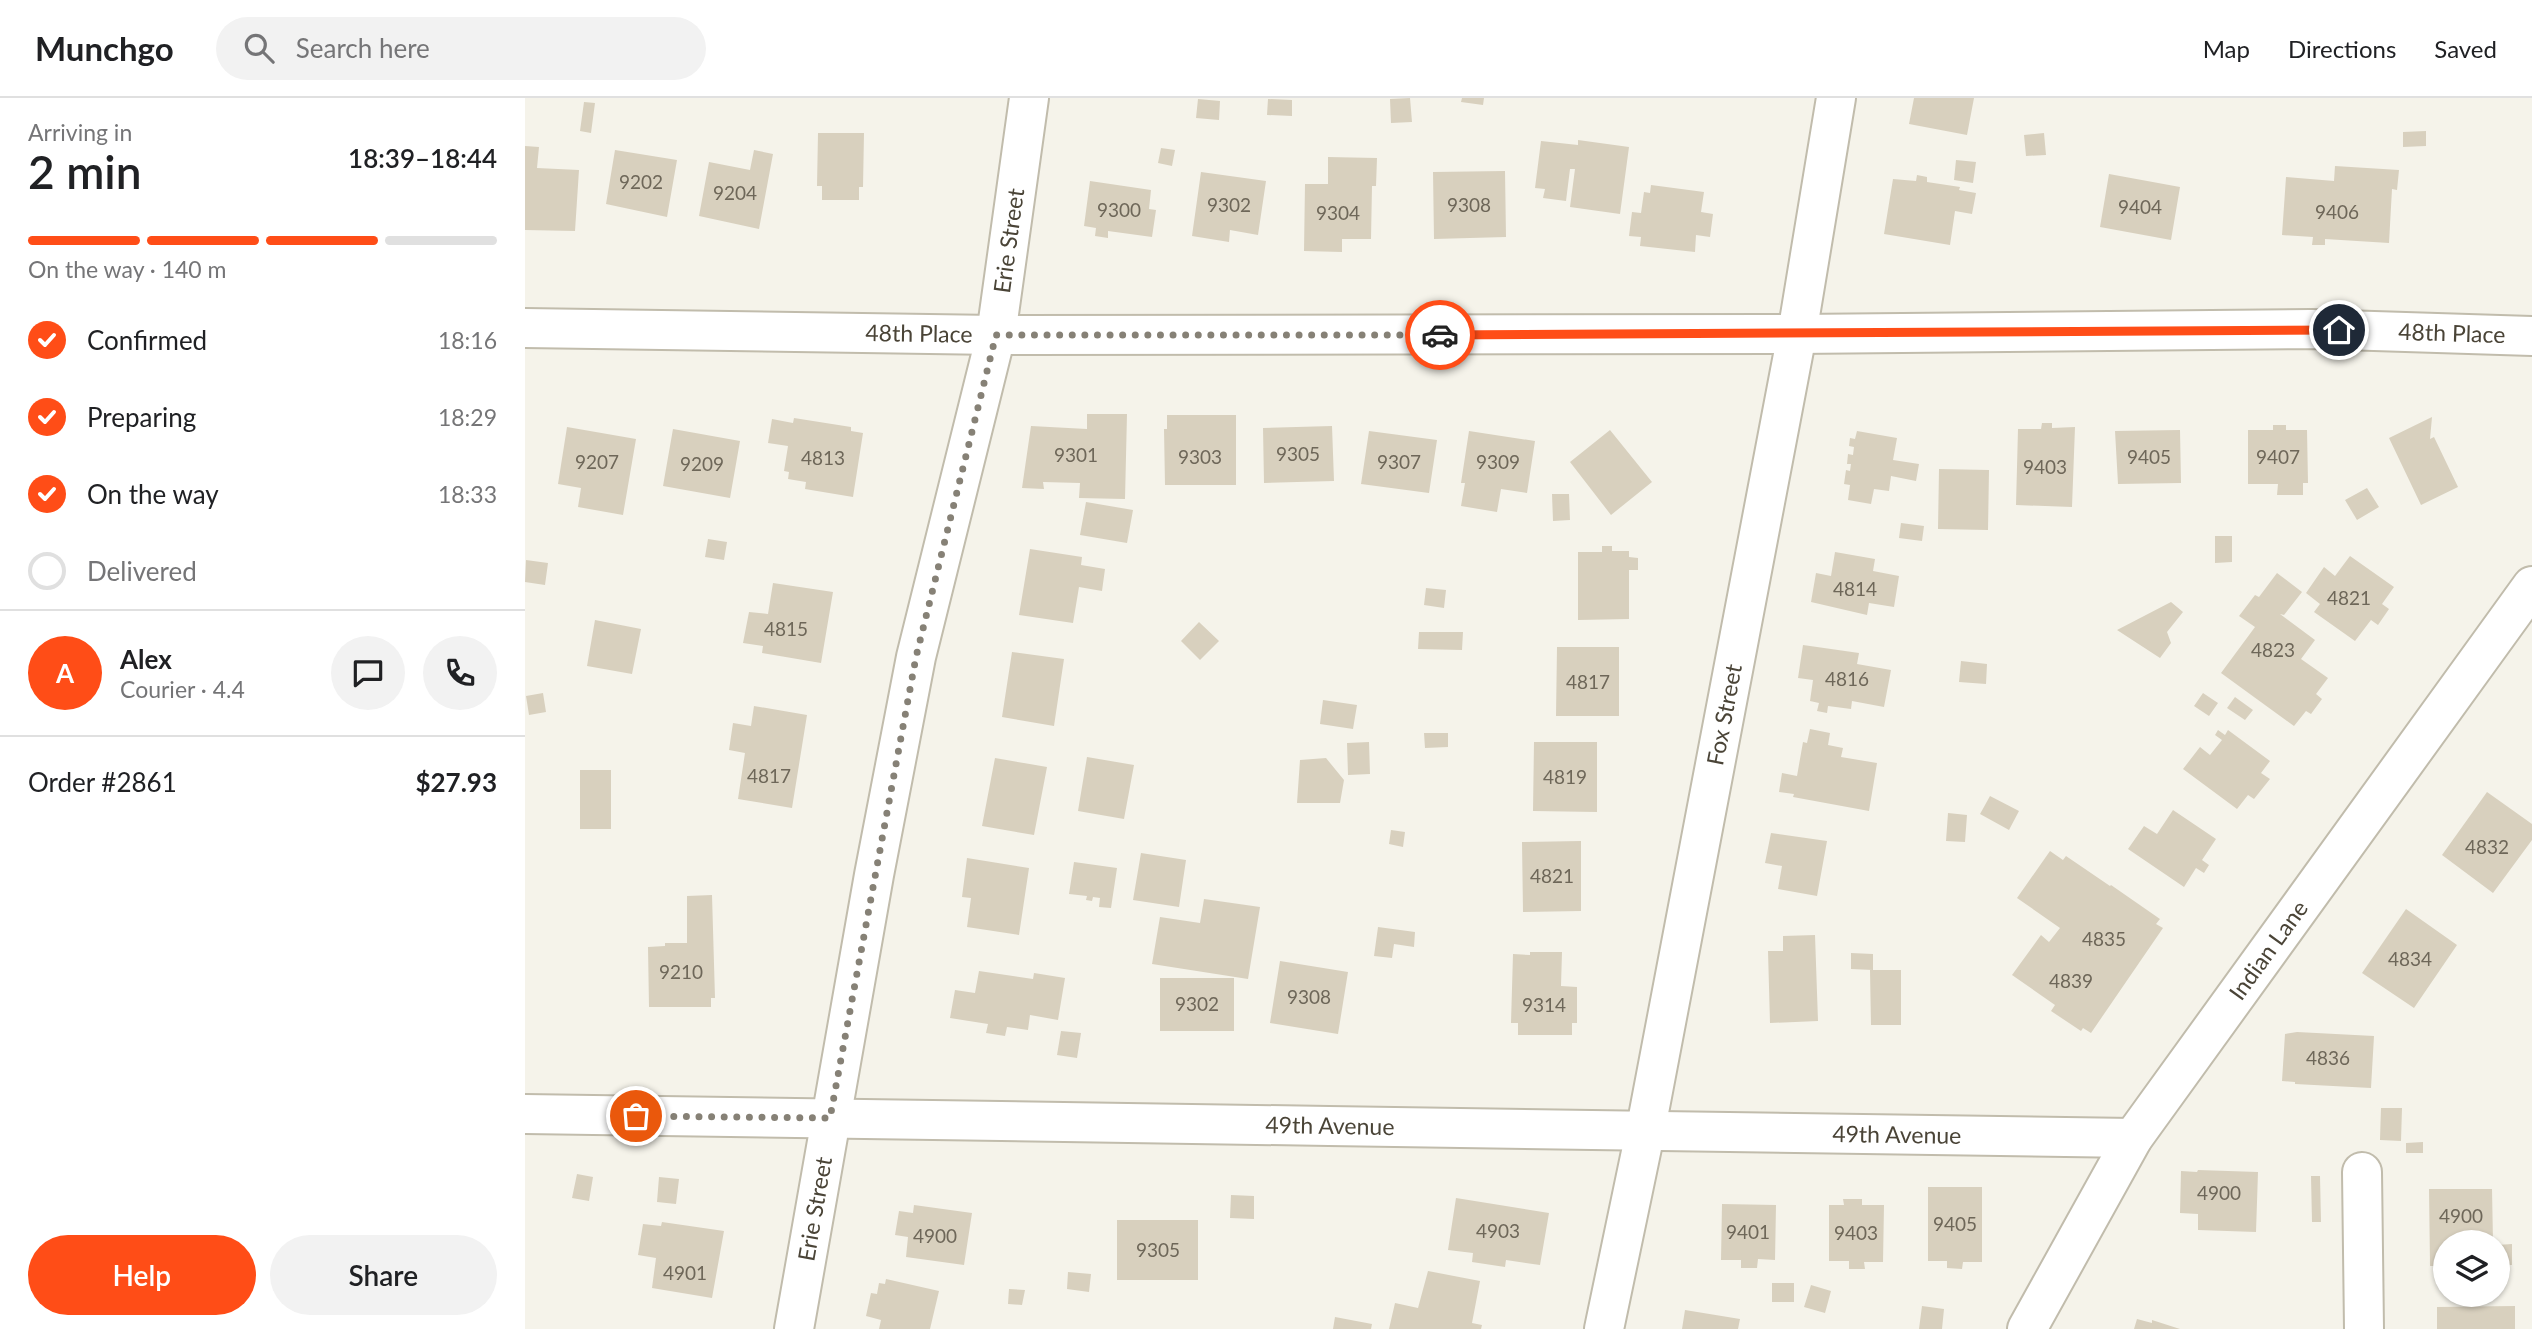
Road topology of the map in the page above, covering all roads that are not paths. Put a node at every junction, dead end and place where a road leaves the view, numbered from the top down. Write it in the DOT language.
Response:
graph roads {
  1 [pos="1029,98"];
  2 [pos="1836,98"];
  3 [pos="525,328"];
  4 [pos="1797,334"];
  5 [pos="996,335"];
  6 [pos="2532,336"];
  7 [pos="2532,586"];
  8 [pos="525,1114"];
  9 [pos="830,1118"];
  10 [pos="1645,1133"];
  11 [pos="2133,1138"];
  12 [pos="2362,1172"];
  13 [pos="794,1329"];
  14 [pos="1604,1329"];
  15 [pos="2027,1329"];
  16 [pos="2364,1329"];
  1 -- 5 [label="street, Erie Street"];
  2 -- 4 [label="street, Fox Street"];
  3 -- 5 [label="street, 48th Place"];
  4 -- 5 [label="street, 48th Place"];
  4 -- 6 [label="street, 48th Place"];
  4 -- 10 [label="street, Fox Street"];
  5 -- 9 [label="street, Erie Street"];
  7 -- 11 [label="street, Indian Lane"];
  8 -- 9 [label="street, 49th Avenue"];
  9 -- 10 [label="street, 49th Avenue"];
  9 -- 13 [label="street, Erie Street"];
  10 -- 11 [label="street, 49th Avenue"];
  10 -- 14 [label="street, Fox Street"];
  11 -- 15 [label="street, Indian Lane"];
  12 -- 16 [label="street"];
}
